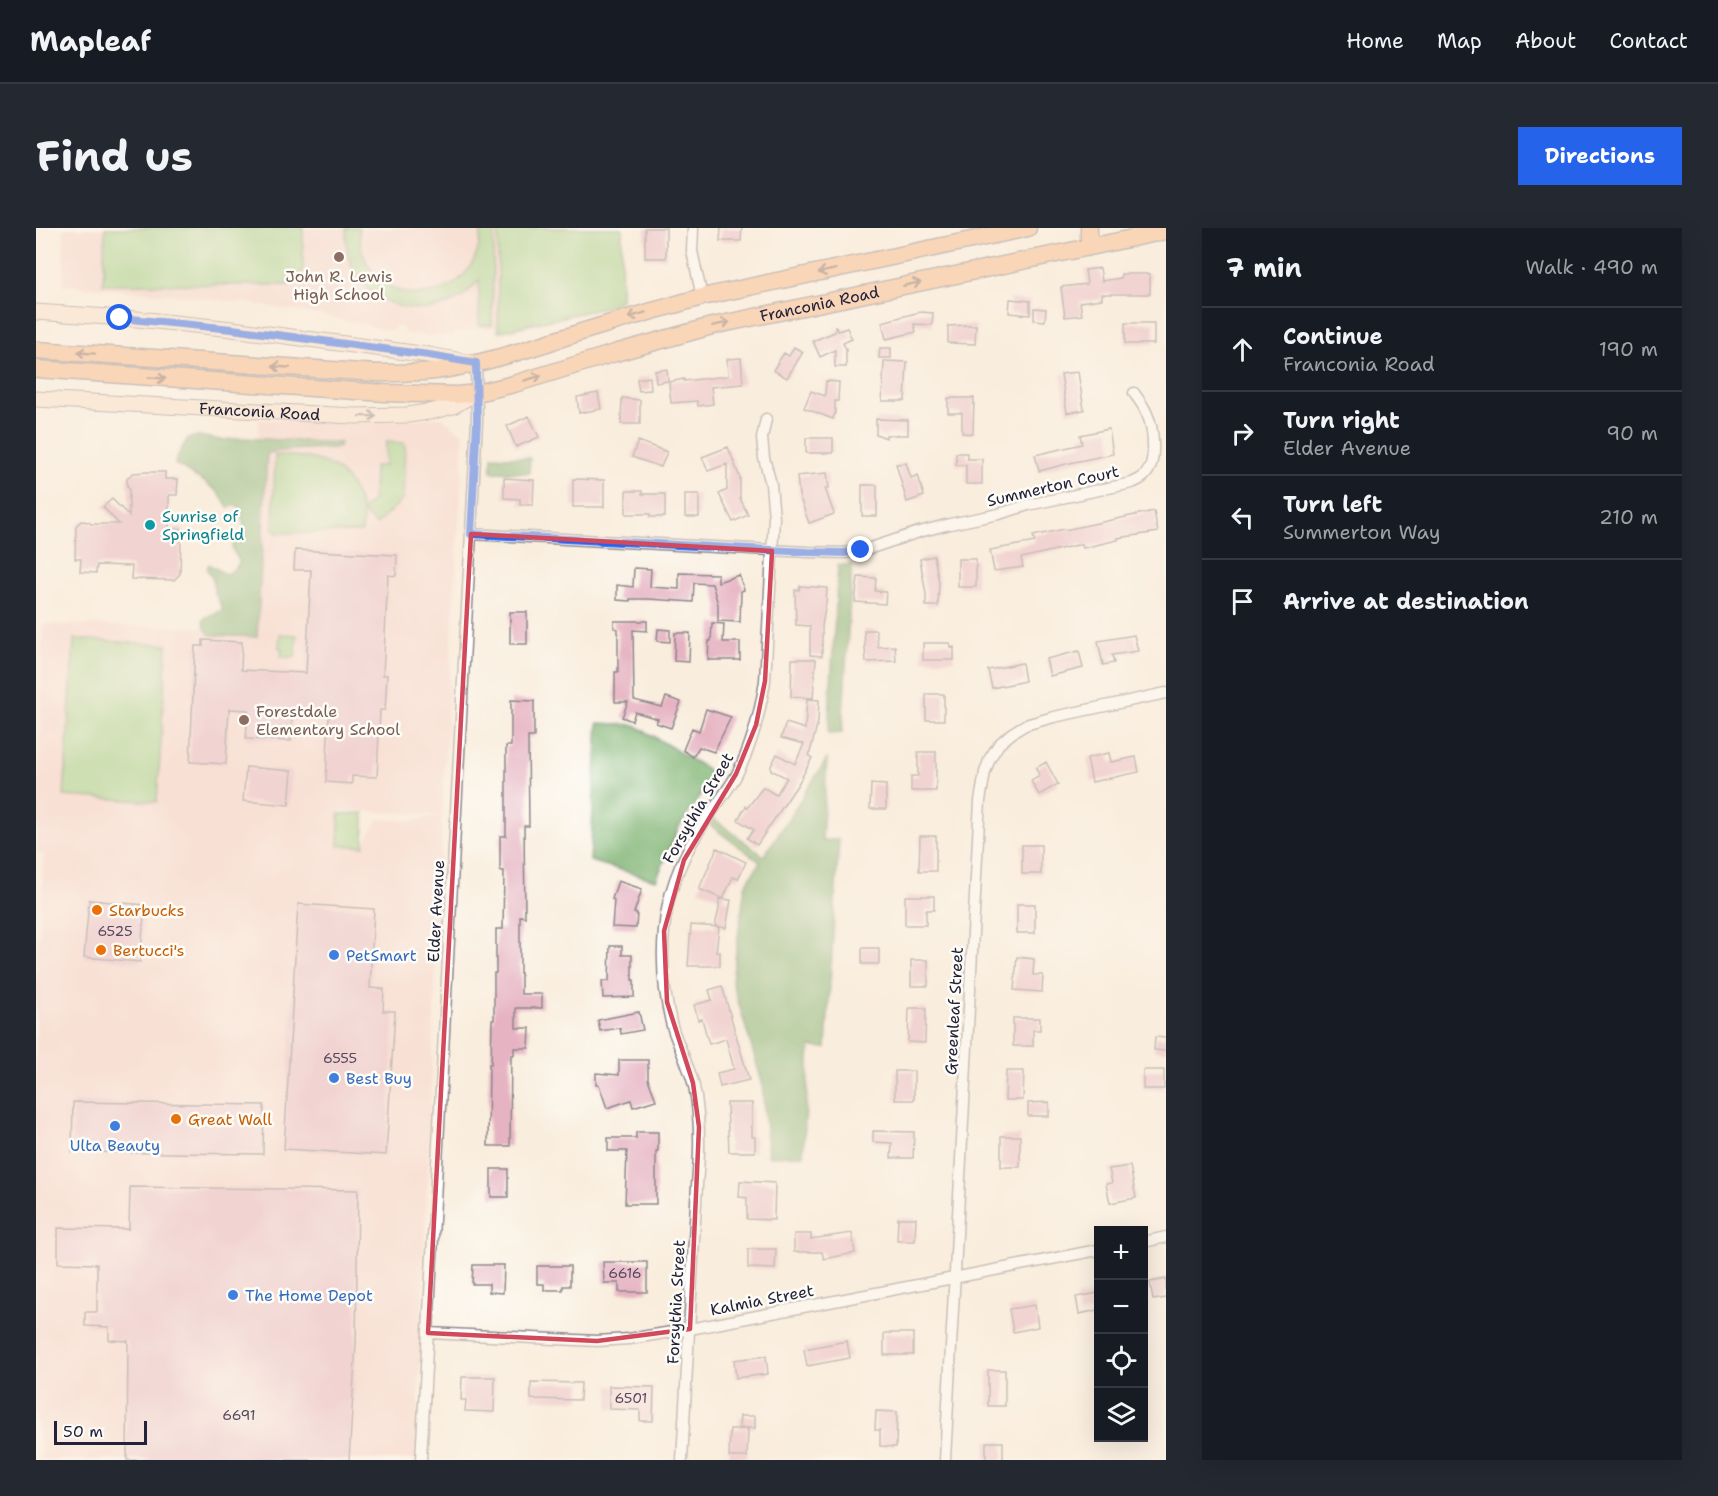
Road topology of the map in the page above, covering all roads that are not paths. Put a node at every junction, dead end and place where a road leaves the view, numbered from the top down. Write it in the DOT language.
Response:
graph roads {
  1 [pos="693,228"];
  2 [pos="1024,228"];
  3 [pos="1089,228"];
  4 [pos="1166,231"];
  5 [pos="1089,247"];
  6 [pos="702,297"];
  7 [pos="36,312"];
  8 [pos="36,350"];
  9 [pos="476,363"];
  10 [pos="36,369"];
  11 [pos="477,393"];
  12 [pos="1134,393"];
  13 [pos="36,399"];
  14 [pos="765,419"];
  15 [pos="471,534"];
  16 [pos="772,551"];
  17 [pos="1166,693"];
  18 [pos="1166,1238"];
  19 [pos="1148,1241"];
  20 [pos="1094,1251"];
  21 [pos="955,1278"];
  22 [pos="690,1329"];
  23 [pos="428,1333"];
  24 [pos="421,1460"];
  25 [pos="682,1460"];
  26 [pos="945,1460"];
  1 -- 6 [label="street"];
  2 -- 6 [label="main road, Franconia Road, one-way"];
  3 -- 5 [label="main road"];
  4 -- 5 [label="main road, Franconia Road"];
  11 -- 5 [label="main road, Franconia Road, one-way"];
  6 -- 9 [label="main road, Franconia Road, one-way"];
  7 -- 9 [label="main road, Franconia Road"];
  9 -- 8 [label="main road, Franconia Road, one-way"];
  9 -- 11 [label="street, Elder Avenue"];
  10 -- 11 [label="main road, Franconia Road, one-way"];
  13 -- 11 [label="main road, Franconia Road, one-way"];
  11 -- 15 [label="street, Elder Avenue"];
  12 -- 16 [label="street, Summerton Court"];
  14 -- 16 [label="street, Forsythia Street"];
  15 -- 16 [label="street"];
  15 -- 23 [label="street, Elder Avenue"];
  16 -- 22 [label="street, Forsythia Street"];
  17 -- 21 [label="street, Greenleaf Street"];
  18 -- 19 [label="street"];
  20 -- 21 [label="street, Kalmia Street"];
  21 -- 22 [label="street, Kalmia Street"];
  21 -- 26 [label="street, Greenleaf Street"];
  22 -- 23 [label="street, Kalmia Street"];
  22 -- 25 [label="street, Forsythia Street"];
  23 -- 24 [label="street, Elder Avenue"];
}
